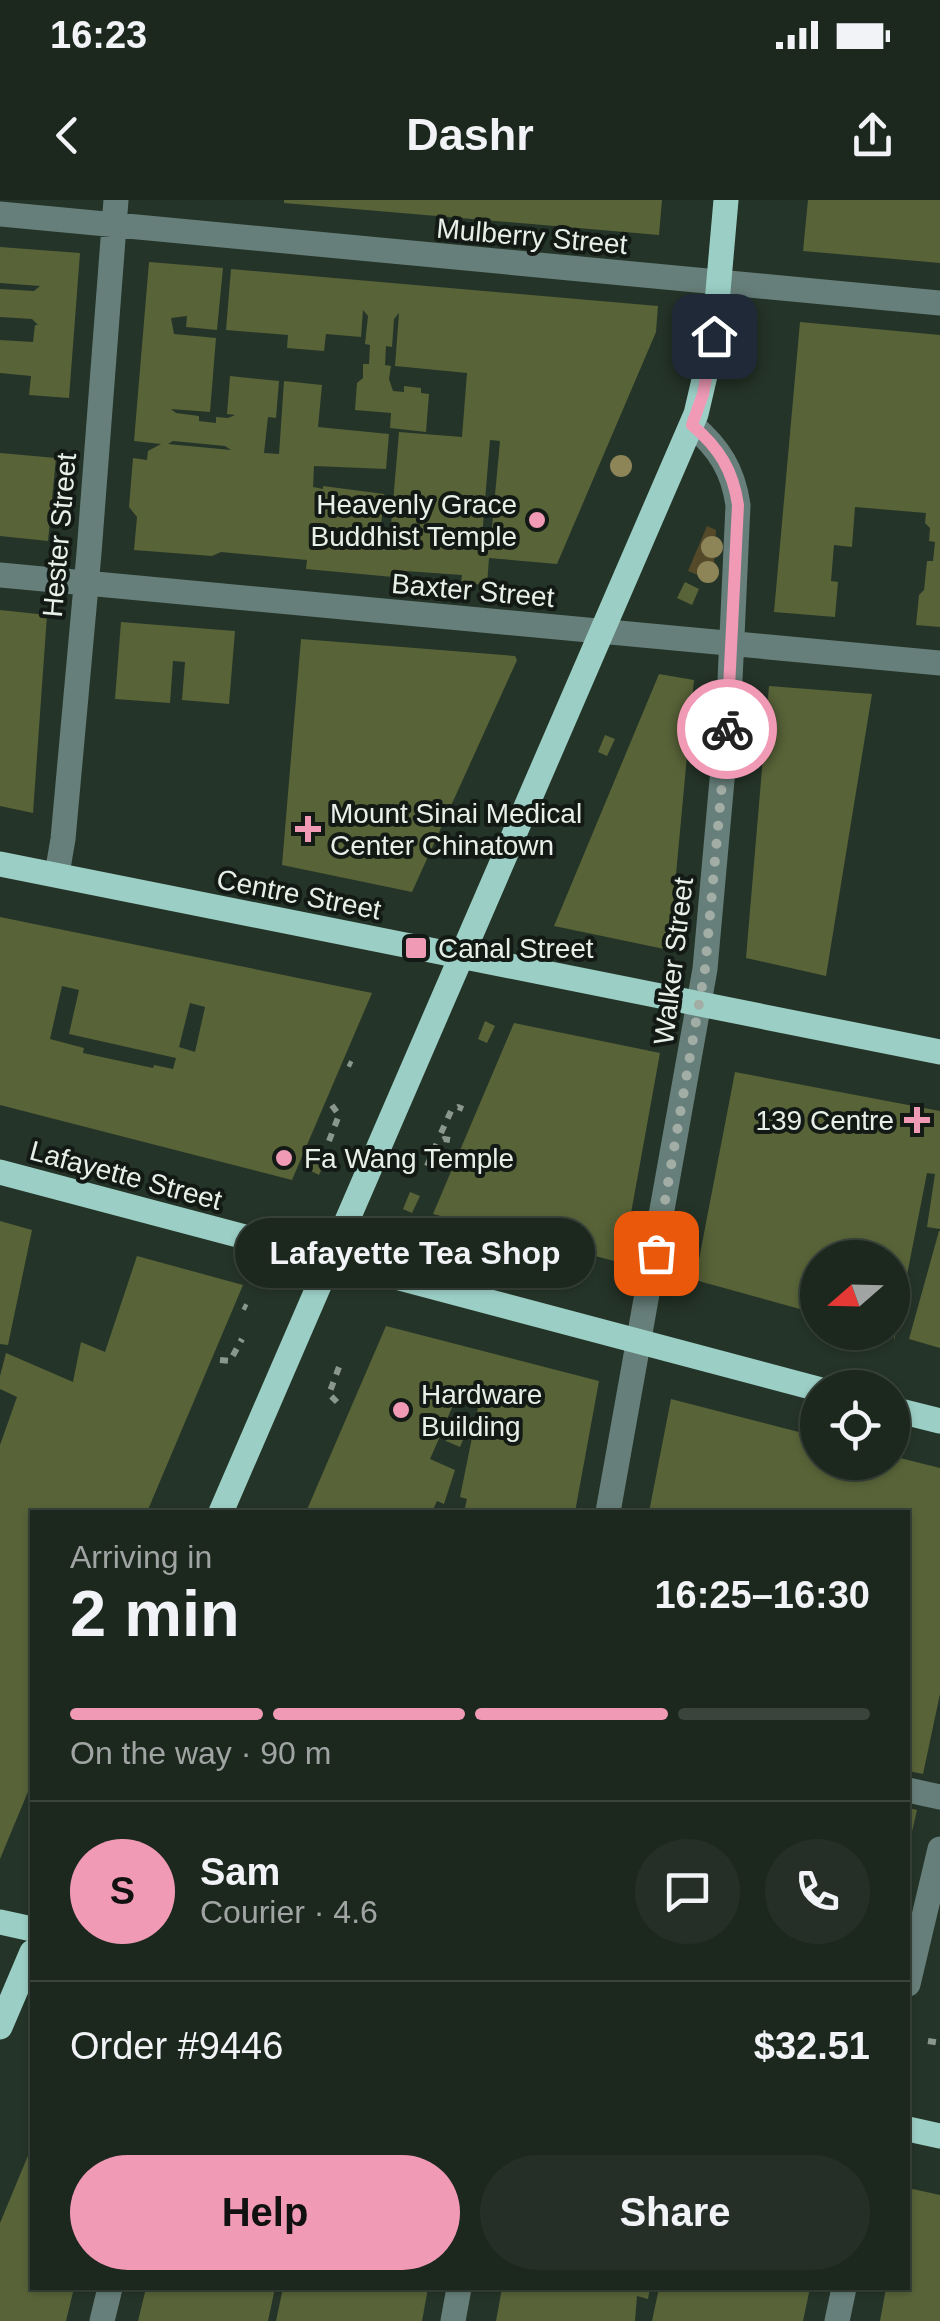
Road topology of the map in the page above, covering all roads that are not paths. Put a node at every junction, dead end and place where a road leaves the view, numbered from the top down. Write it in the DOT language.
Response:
graph roads {
  1 [pos="726,200"];
  2 [pos="115,213"];
  3 [pos="0,214"];
  4 [pos="720,283"];
  5 [pos="940,303"];
  6 [pos="692,425"];
  7 [pos="0,575"];
  8 [pos="85,583"];
  9 [pos="602,632"];
  10 [pos="732,644"];
  11 [pos="940,663"];
  12 [pos="0,864"];
  13 [pos="57,874"];
  14 [pos="461,958"];
  15 [pos="700,1004"];
  16 [pos="940,1052"];
  17 [pos="0,1172"];
  18 [pos="330,1260"];
  19 [pos="640,1342"];
  20 [pos="800,1383"];
  21 [pos="910,1413"];
  22 [pos="940,1421"];
  23 [pos="221,1510"];
  24 [pos="608,1510"];
  25 [pos="910,1790"];
  26 [pos="940,1797"];
  27 [pos="940,1848"];
  28 [pos="0,1922"];
  29 [pos="30,1929"];
  30 [pos="30,1957"];
  31 [pos="910,1976"];
  32 [pos="0,2027"];
  33 [pos="910,2128"];
  34 [pos="940,2136"];
  35 [pos="110,2290"];
  36 [pos="459,2290"];
  37 [pos="844,2290"];
  38 [pos="102,2321"];
  39 [pos="452,2321"];
  40 [pos="837,2321"];
  1 -- 4 [label="main road"];
  2 -- 3 [label="street, Mulberry Street"];
  2 -- 4 [label="street, Mulberry Street"];
  2 -- 8 [label="street, Hester Street"];
  4 -- 5 [label="street, Mulberry Street"];
  4 -- 6 [label="main road"];
  6 -- 9 [label="main road"];
  6 -- 10 [label="street, Walker Street"];
  7 -- 8 [label="street, Baxter Street"];
  8 -- 9 [label="street, Baxter Street"];
  8 -- 13 [label="street, Hester Street"];
  9 -- 10 [label="street, Baxter Street"];
  9 -- 14 [label="main road"];
  10 -- 11 [label="street, Baxter Street"];
  10 -- 15 [label="street, Walker Street"];
  12 -- 13 [label="main road, Centre Street"];
  13 -- 14 [label="main road, Centre Street"];
  14 -- 15 [label="main road, Centre Street"];
  14 -- 18 [label="main road"];
  15 -- 16 [label="main road, Centre Street"];
  15 -- 19 [label="street, Walker Street"];
  17 -- 18 [label="main road, Lafayette Street"];
  18 -- 19 [label="main road, Lafayette Street"];
  18 -- 23 [label="main road"];
  19 -- 20 [label="main road, Lafayette Street"];
  19 -- 24 [label="street, Walker Street"];
  21 -- 22 [label="main road"];
  25 -- 26 [label="street"];
  27 -- 31 [label="street"];
  28 -- 29 [label="main road"];
  30 -- 32 [label="main road"];
  33 -- 34 [label="main road"];
  35 -- 38 [label="street"];
  36 -- 39 [label="street"];
  37 -- 40 [label="street"];
}
